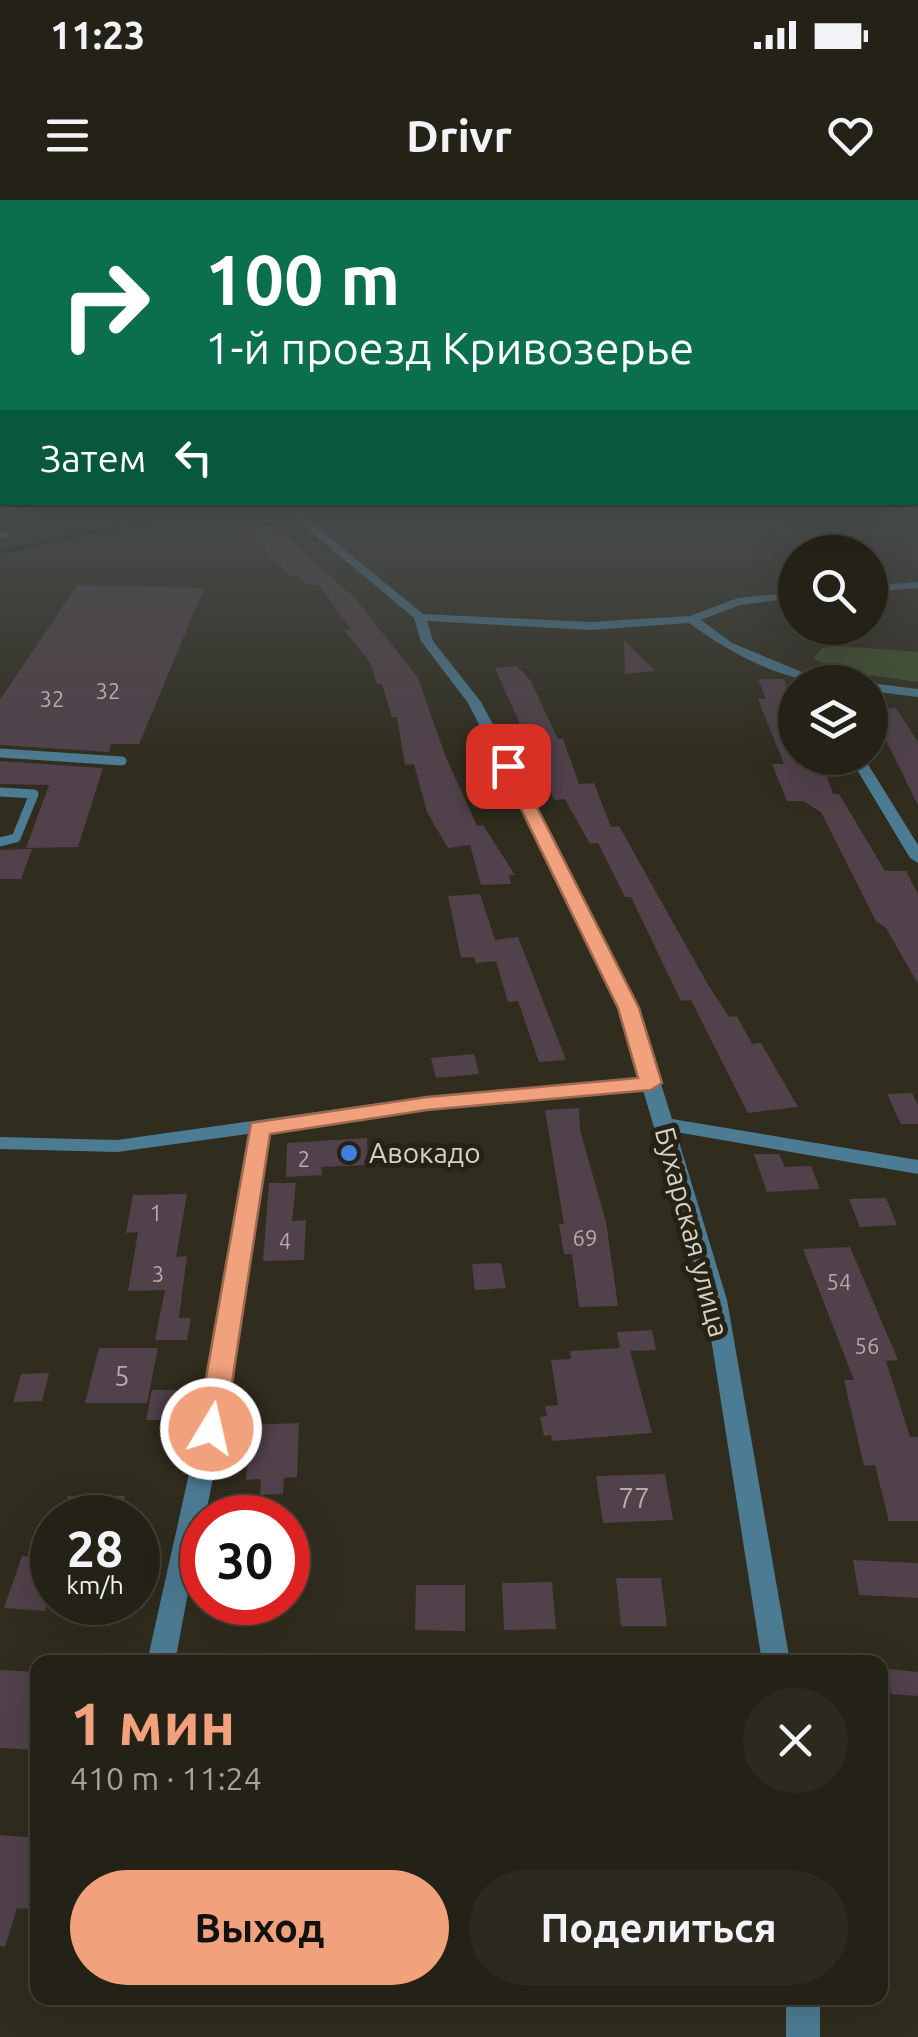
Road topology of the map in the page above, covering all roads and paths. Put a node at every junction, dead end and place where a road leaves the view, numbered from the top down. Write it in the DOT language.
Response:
graph roads {
  1 [pos="394,595"];
  2 [pos="778,597"];
  3 [pos="420,616"];
  4 [pos="692,619"];
  5 [pos="778,665"];
  6 [pos="888,689"];
  7 [pos="918,693"];
  8 [pos="0,753"];
  9 [pos="122,761"];
  10 [pos="867,775"];
  11 [pos="0,792"];
  12 [pos="0,842"];
  13 [pos="918,858"];
  14 [pos="651,1083"];
  15 [pos="663,1124"];
  16 [pos="259,1128"];
  17 [pos="0,1143"];
  18 [pos="918,1167"];
  19 [pos="163,1655"];
  20 [pos="775,1655"];
  21 [pos="803,2005"];
  22 [pos="803,2037"];
  1 -- 3 [label="street"];
  2 -- 4 [label="street"];
  3 -- 4 [label="street"];
  3 -- 14 [label="street, Бухарская улица"];
  4 -- 5 [label="street"];
  6 -- 7 [label="street"];
  8 -- 9 [label="lane"];
  10 -- 13 [label="street"];
  11 -- 12 [label="lane"];
  14 -- 15 [label="street, Бухарская улица"];
  14 -- 16 [label="street"];
  15 -- 18 [label="street"];
  15 -- 20 [label="street, Бухарская улица"];
  16 -- 17 [label="street"];
  16 -- 19 [label="street"];
  21 -- 22 [label="street"];
}
